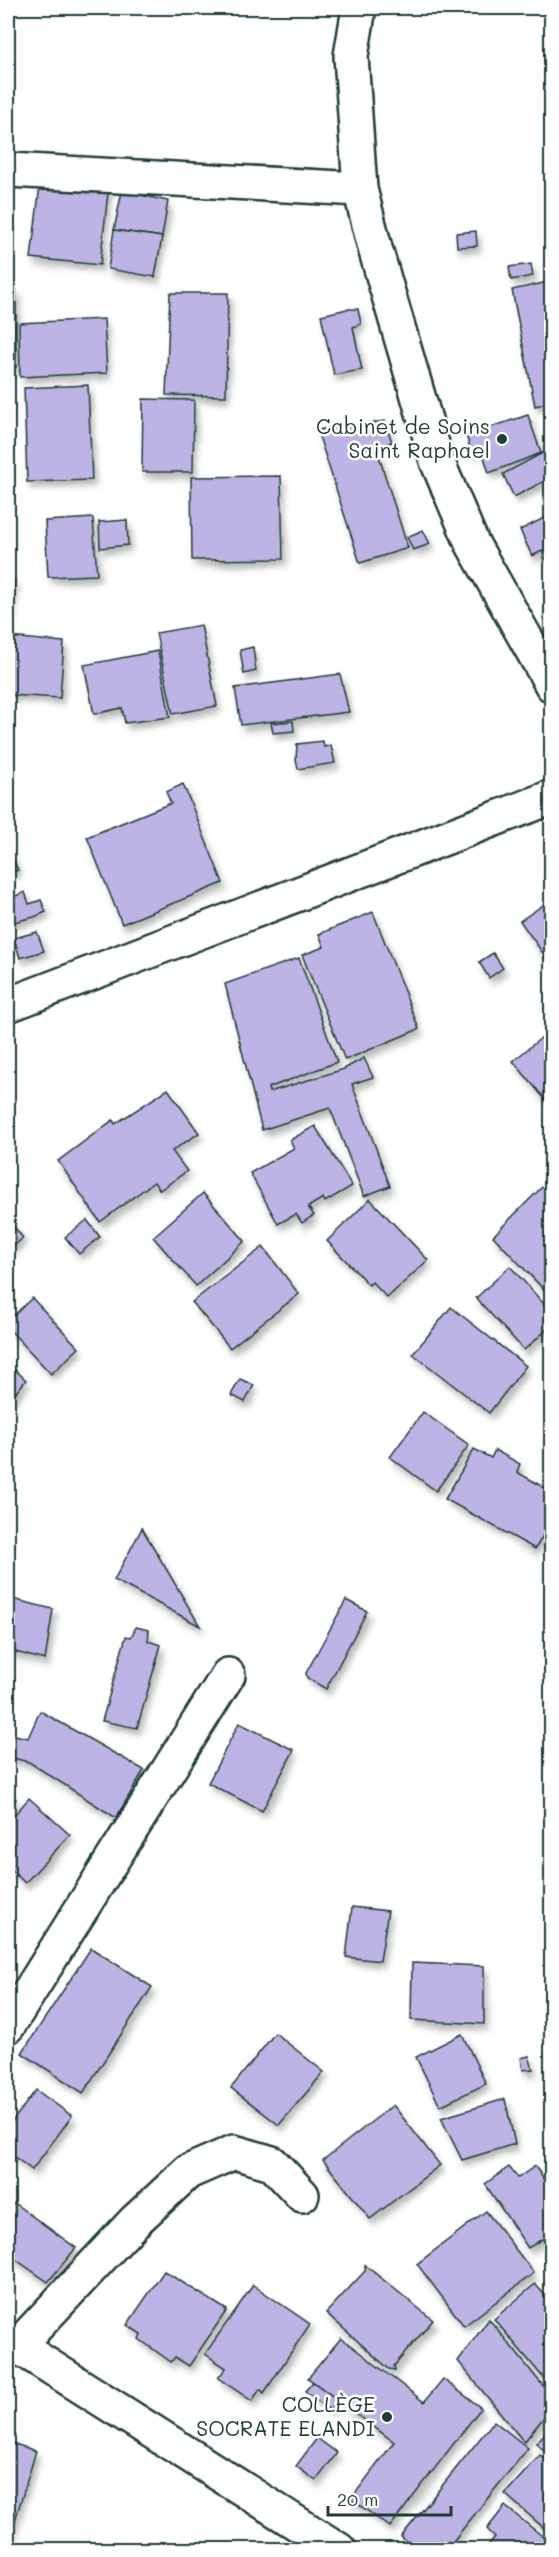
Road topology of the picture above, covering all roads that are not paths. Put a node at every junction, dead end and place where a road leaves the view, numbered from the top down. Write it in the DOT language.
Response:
graph roads {
  1 [pos="359,8"];
  2 [pos="8,170"];
  3 [pos="360,189"];
  4 [pos="552,685"];
  5 [pos="552,797"];
  6 [pos="8,1005"];
  7 [pos="228,1675"];
  8 [pos="8,2026"];
  9 [pos="303,2194"];
  10 [pos="13,2343"];
  11 [pos="339,2550"];
  1 -- 3 [label="street"];
  2 -- 3 [label="street"];
  3 -- 4 [label="street"];
  5 -- 6 [label="street"];
  7 -- 8 [label="street"];
  9 -- 10 [label="street"];
  10 -- 11 [label="street"];
}
